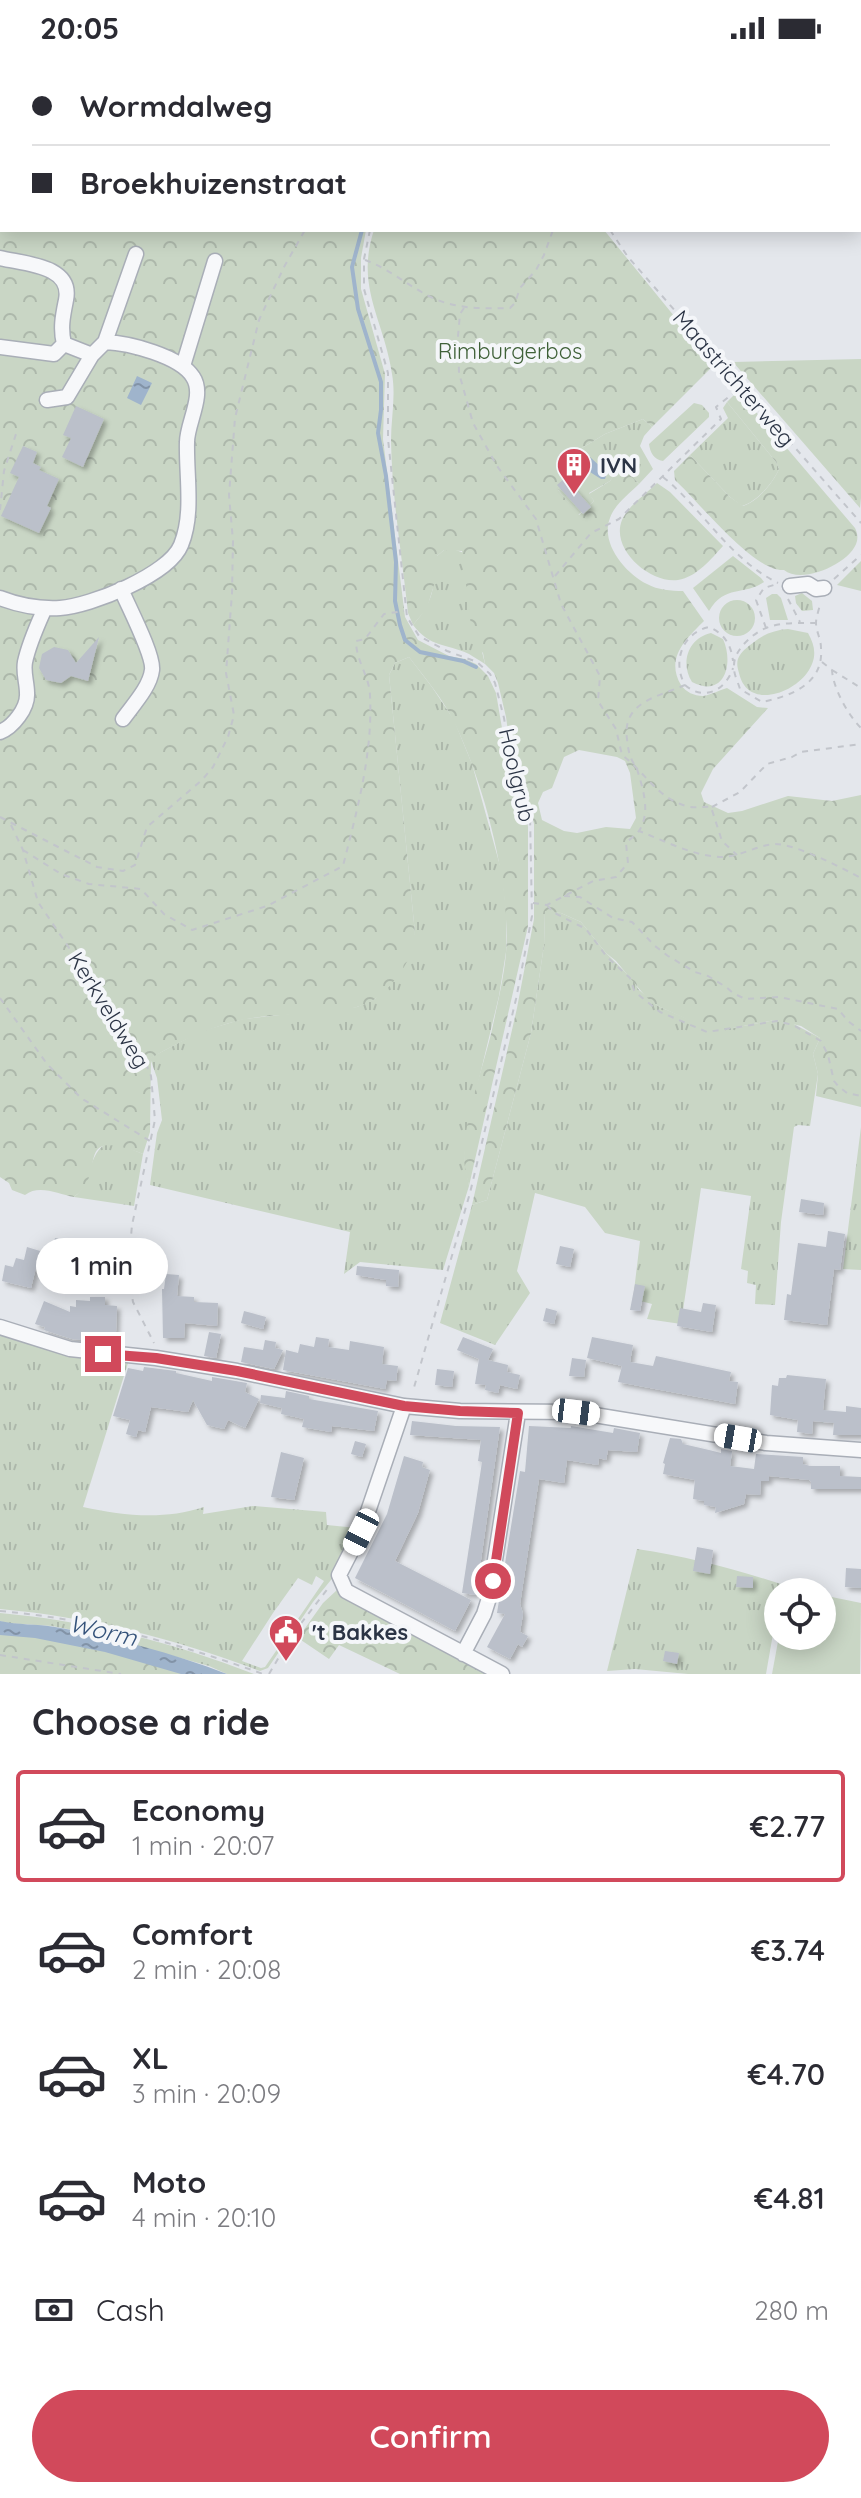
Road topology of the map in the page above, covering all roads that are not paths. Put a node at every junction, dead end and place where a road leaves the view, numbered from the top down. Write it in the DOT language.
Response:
graph roads {
  1 [pos="136,254"];
  2 [pos="0,258"];
  3 [pos="215,261"];
  4 [pos="105,342"];
  5 [pos="64,344"];
  6 [pos="0,347"];
  7 [pos="92,355"];
  8 [pos="183,366"];
  9 [pos="47,400"];
  10 [pos="784,585"];
  11 [pos="824,588"];
  12 [pos="121,589"];
  13 [pos="0,598"];
  14 [pos="45,608"];
  15 [pos="123,719"];
  16 [pos="0,732"];
  17 [pos="0,1327"];
  18 [pos="404,1406"];
  19 [pos="518,1413"];
  20 [pos="861,1450"];
  21 [pos="463,1654"];
  22 [pos="502,1674"];
  1 -- 4 [label="street"];
  2 -- 5 [label="street"];
  3 -- 8 [label="street"];
  4 -- 7 [label="street"];
  4 -- 8 [label="street"];
  5 -- 6 [label="street"];
  5 -- 7 [label="street"];
  7 -- 9 [label="street"];
  8 -- 12 [label="street"];
  10 -- 11 [label="street"];
  12 -- 14 [label="street"];
  12 -- 15 [label="street"];
  13 -- 14 [label="street"];
  14 -- 16 [label="street"];
  17 -- 18 [label="street"];
  18 -- 19 [label="street"];
  18 -- 21 [label="street"];
  19 -- 20 [label="street"];
  19 -- 21 [label="street"];
  21 -- 22 [label="street"];
}
